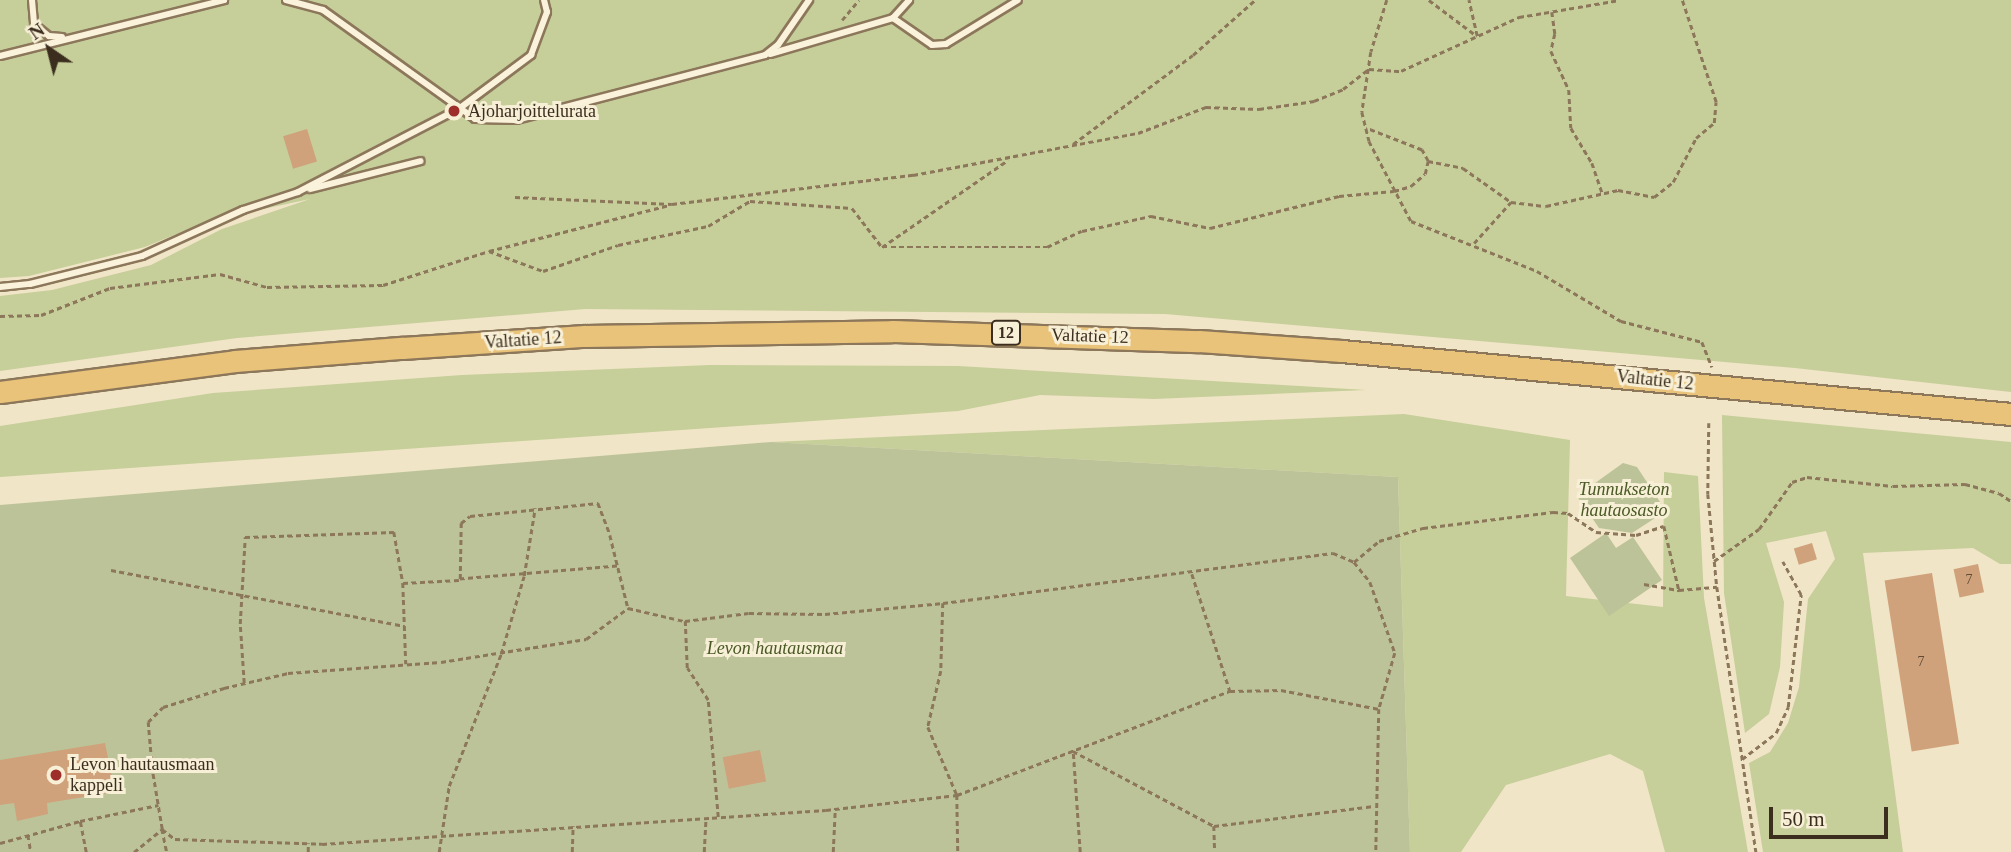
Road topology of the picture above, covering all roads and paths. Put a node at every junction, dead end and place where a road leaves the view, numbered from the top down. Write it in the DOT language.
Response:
graph roads {
  1 [pos="32,0"];
  2 [pos="223,0"];
  3 [pos="286,0"];
  4 [pos="544,0"];
  5 [pos="809,0"];
  6 [pos="859,0"];
  7 [pos="909,0"];
  8 [pos="1018,0"];
  9 [pos="1255,0"];
  10 [pos="1387,0"];
  11 [pos="1429,0"];
  12 [pos="1469,0"];
  13 [pos="1620,0"];
  14 [pos="1682,0"];
  15 [pos="1551,11"];
  16 [pos="893,18"];
  17 [pos="1476,36"];
  18 [pos="829,37"];
  19 [pos="70,38"];
  20 [pos="765,55"];
  21 [pos="0,56"];
  22 [pos="1369,69"];
  23 [pos="460,107"];
  24 [pos="1366,128"];
  25 [pos="1073,144"];
  26 [pos="1010,158"];
  27 [pos="1428,161"];
  28 [pos="421,162"];
  29 [pos="1394,191"];
  30 [pos="298,192"];
  31 [pos="1602,192"];
  32 [pos="515,197"];
  33 [pos="1511,202"];
  34 [pos="673,204"];
  35 [pos="1474,243"];
  36 [pos="883,247"];
  37 [pos="489,251"];
  38 [pos="0,287"];
  39 [pos="0,316"];
  40 [pos="1712,367"];
  41 [pos="0,392"];
  42 [pos="2011,414"];
  43 [pos="1709,423"];
  44 [pos="2011,501"];
  45 [pos="535,508"];
  46 [pos="1714,561"];
  47 [pos="1354,562"];
  48 [pos="1783,562"];
  49 [pos="617,566"];
  50 [pos="111,570"];
  51 [pos="1192,574"];
  52 [pos="524,576"];
  53 [pos="460,579"];
  54 [pos="403,583"];
  55 [pos="1644,584"];
  56 [pos="1717,587"];
  57 [pos="1679,590"];
  58 [pos="242,597"];
  59 [pos="943,603"];
  60 [pos="628,608"];
  61 [pos="685,621"];
  62 [pos="405,626"];
  63 [pos="501,654"];
  64 [pos="406,664"];
  65 [pos="244,683"];
  66 [pos="1230,691"];
  67 [pos="1379,709"];
  68 [pos="1073,751"];
  69 [pos="1742,759"];
  70 [pos="191,760"];
  71 [pos="152,769"];
  72 [pos="957,795"];
  73 [pos="158,806"];
  74 [pos="1374,806"];
  75 [pos="835,809"];
  76 [pos="718,817"];
  77 [pos="706,818"];
  78 [pos="80,821"];
  79 [pos="573,826"];
  80 [pos="1214,826"];
  81 [pos="162,829"];
  82 [pos="28,835"];
  83 [pos="440,835"];
  84 [pos="309,842"];
  85 [pos="0,843"];
  86 [pos="31,852"];
  87 [pos="86,852"];
  88 [pos="134,852"];
  89 [pos="167,852"];
  90 [pos="308,852"];
  91 [pos="439,852"];
  92 [pos="572,852"];
  93 [pos="704,852"];
  94 [pos="833,852"];
  95 [pos="958,852"];
  96 [pos="1080,852"];
  97 [pos="1215,852"];
  98 [pos="1376,852"];
  99 [pos="1756,852"];
  1 -- 19 [label="lane"];
  2 -- 19 [label="lane"];
  3 -- 23 [label="lane"];
  4 -- 23 [label="lane"];
  5 -- 20 [label="lane"];
  6 -- 18 [label="path"];
  7 -- 16 [label="lane"];
  8 -- 16 [label="lane"];
  9 -- 25 [label="path"];
  10 -- 22 [label="path"];
  11 -- 17 [label="path"];
  12 -- 17 [label="path"];
  13 -- 15 [label="path"];
  14 -- 31 [label="path"];
  15 -- 17 [label="path"];
  15 -- 31 [label="path"];
  16 -- 18 [label="lane"];
  17 -- 22 [label="path"];
  18 -- 20 [label="lane"];
  19 -- 21 [label="lane"];
  20 -- 23 [label="lane"];
  22 -- 24 [label="path"];
  22 -- 25 [label="path"];
  23 -- 30 [label="lane"];
  24 -- 27 [label="path"];
  24 -- 29 [label="path"];
  25 -- 26 [label="path"];
  26 -- 34 [label="path"];
  26 -- 36 [label="path"];
  27 -- 29 [label="path"];
  27 -- 33 [label="path"];
  28 -- 30 [label="lane"];
  29 -- 35 [label="path"];
  29 -- 36 [label="path"];
  30 -- 38 [label="lane"];
  31 -- 33 [label="path"];
  32 -- 34 [label="path"];
  33 -- 35 [label="path"];
  34 -- 37 [label="path"];
  35 -- 40 [label="path"];
  36 -- 37 [label="path"];
  37 -- 39 [label="path"];
  41 -- 42 [label="highway, Valtatie 12 / 12"];
  43 -- 46 [label="path"];
  44 -- 46 [label="path"];
  45 -- 49 [label="path"];
  45 -- 52 [label="path"];
  45 -- 53 [label="path"];
  46 -- 56 [label="path"];
  47 -- 51 [label="path"];
  47 -- 57 [label="path"];
  47 -- 67 [label="path"];
  48 -- 69 [label="path"];
  49 -- 52 [label="path"];
  49 -- 60 [label="path"];
  50 -- 58 [label="path"];
  51 -- 59 [label="path"];
  51 -- 66 [label="path"];
  52 -- 53 [label="path"];
  52 -- 63 [label="path"];
  53 -- 54 [label="path"];
  54 -- 58 [label="path"];
  54 -- 62 [label="path"];
  55 -- 57 [label="path"];
  56 -- 57 [label="path"];
  56 -- 69 [label="path"];
  58 -- 62 [label="path"];
  58 -- 65 [label="path"];
  59 -- 61 [label="path"];
  59 -- 72 [label="path"];
  60 -- 61 [label="path"];
  60 -- 63 [label="path"];
  61 -- 76 [label="path"];
  62 -- 64 [label="path"];
  63 -- 64 [label="path"];
  63 -- 83 [label="path"];
  64 -- 65 [label="path"];
  65 -- 71 [label="path"];
  66 -- 67 [label="path"];
  66 -- 68 [label="path"];
  67 -- 74 [label="path"];
  68 -- 72 [label="path"];
  68 -- 80 [label="path"];
  68 -- 96 [label="path"];
  69 -- 99 [label="path"];
  70 -- 71 [label="path"];
  71 -- 73 [label="path"];
  72 -- 75 [label="path"];
  72 -- 95 [label="path"];
  73 -- 78 [label="path"];
  73 -- 81 [label="path"];
  74 -- 80 [label="path"];
  74 -- 98 [label="path"];
  75 -- 76 [label="path"];
  75 -- 94 [label="path"];
  76 -- 77 [label="path"];
  77 -- 79 [label="path"];
  77 -- 93 [label="path"];
  78 -- 82 [label="path"];
  78 -- 87 [label="path"];
  79 -- 83 [label="path"];
  79 -- 92 [label="path"];
  80 -- 97 [label="path"];
  81 -- 84 [label="path"];
  81 -- 88 [label="path"];
  81 -- 89 [label="path"];
  82 -- 85 [label="path"];
  82 -- 86 [label="path"];
  83 -- 84 [label="path"];
  83 -- 91 [label="path"];
  84 -- 90 [label="path"];
}
